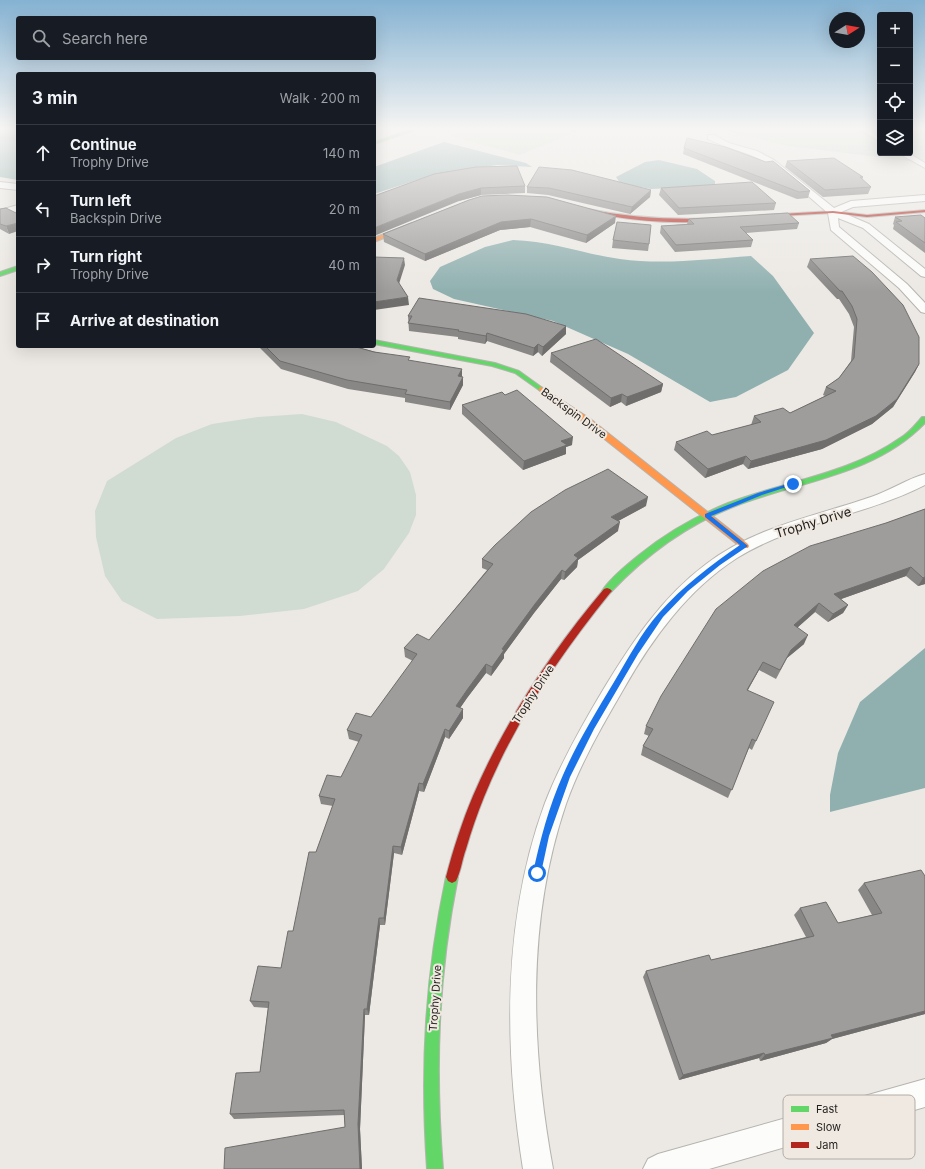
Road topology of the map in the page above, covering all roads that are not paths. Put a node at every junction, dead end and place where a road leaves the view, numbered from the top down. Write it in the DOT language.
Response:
graph roads {
  1 [pos="798,184"];
  2 [pos="0,185"];
  3 [pos="16,187"];
  4 [pos="925,198"];
  5 [pos="577,207"];
  6 [pos="16,209"];
  7 [pos="925,211"];
  8 [pos="833,212"];
  9 [pos="0,214"];
  10 [pos="748,217"];
  11 [pos="724,218"];
  12 [pos="423,221"];
  13 [pos="376,239"];
  14 [pos="16,269"];
  15 [pos="0,274"];
  16 [pos="925,274"];
  17 [pos="925,310"];
  18 [pos="376,342"];
  19 [pos="925,419"];
  20 [pos="925,479"];
  21 [pos="707,515"];
  22 [pos="745,546"];
  23 [pos="925,1093"];
  24 [pos="915,1096"];
  25 [pos="783,1133"];
  26 [pos="435,1169"];
  27 [pos="538,1169"];
  28 [pos="658,1169"];
  1 -- 8 [label="street"];
  2 -- 3 [label="street"];
  4 -- 8 [label="street"];
  5 -- 11 [label="street"];
  6 -- 9 [label="street"];
  7 -- 8 [label="street"];
  8 -- 10 [label="street"];
  8 -- 16 [label="street"];
  8 -- 17 [label="street"];
  12 -- 13 [label="street"];
  14 -- 15 [label="street"];
  18 -- 21 [label="street, Backspin Drive"];
  19 -- 21 [label="street, Trophy Drive"];
  20 -- 22 [label="street, Trophy Drive"];
  21 -- 22 [label="street, Backspin Drive"];
  21 -- 26 [label="street, Trophy Drive"];
  22 -- 27 [label="street, Trophy Drive"];
  23 -- 24 [label="street"];
  25 -- 28 [label="street"];
}
